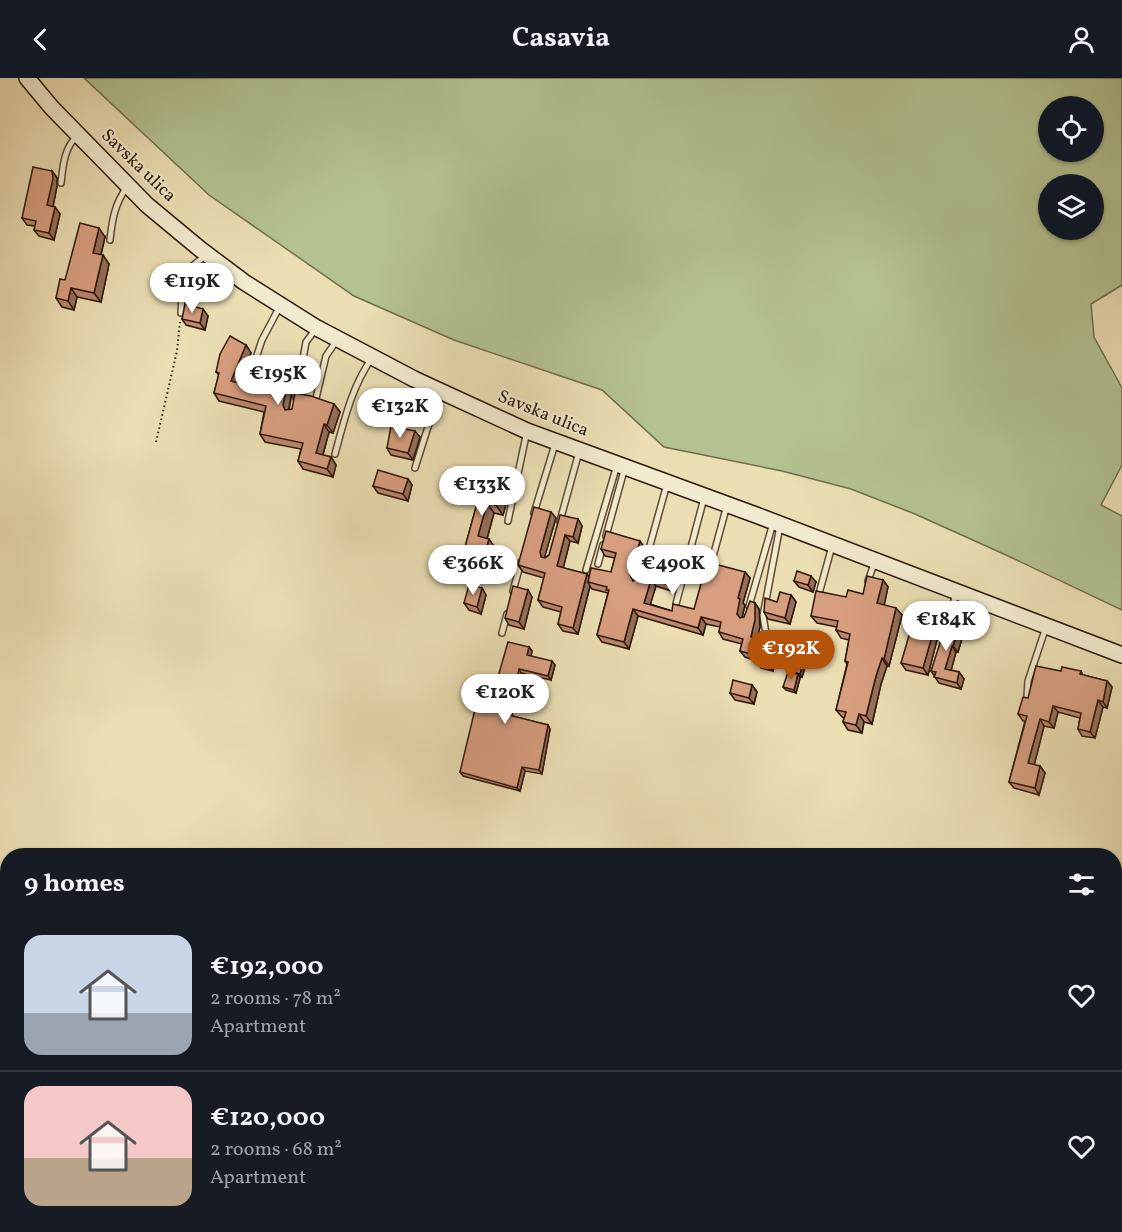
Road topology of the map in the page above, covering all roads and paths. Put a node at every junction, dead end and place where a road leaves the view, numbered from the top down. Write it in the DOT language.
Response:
graph roads {
  1 [pos="27,78"];
  2 [pos="78,135"];
  3 [pos="61,183"];
  4 [pos="128,186"];
  5 [pos="110,240"];
  6 [pos="208,255"];
  7 [pos="280,305"];
  8 [pos="182,313"];
  9 [pos="317,328"];
  10 [pos="338,339"];
  11 [pos="257,355"];
  12 [pos="372,357"];
  13 [pos="439,391"];
  14 [pos="316,398"];
  15 [pos="295,405"];
  16 [pos="527,431"];
  17 [pos="156,442"];
  18 [pos="556,442"];
  19 [pos="579,451"];
  20 [pos="335,453"];
  21 [pos="621,466"];
  22 [pos="416,468"];
  23 [pos="667,483"];
  24 [pos="705,497"];
  25 [pos="727,505"];
  26 [pos="533,518"];
  27 [pos="508,521"];
  28 [pos="777,523"];
  29 [pos="558,527"];
  30 [pos="832,544"];
  31 [pos="522,560"];
  32 [pos="645,561"];
  33 [pos="875,561"];
  34 [pos="598,564"];
  35 [pos="711,564"];
  36 [pos="586,570"];
  37 [pos="868,583"];
  38 [pos="820,590"];
  39 [pos="956,592"];
  40 [pos="510,602"];
  41 [pos="676,604"];
  42 [pos="749,609"];
  43 [pos="507,612"];
  44 [pos="1047,626"];
  45 [pos="502,633"];
  46 [pos="944,633"];
  47 [pos="767,639"];
  48 [pos="1122,655"];
  49 [pos="1028,698"];
  1 -- 2 [label="main road, Savska ulica"];
  2 -- 3 [label="lane"];
  2 -- 4 [label="main road, Savska ulica"];
  4 -- 5 [label="lane"];
  4 -- 6 [label="main road, Savska ulica"];
  6 -- 7 [label="main road, Savska ulica"];
  6 -- 8 [label="lane"];
  7 -- 9 [label="main road, Savska ulica"];
  7 -- 11 [label="lane"];
  8 -- 17 [label="path"];
  9 -- 10 [label="main road, Savska ulica"];
  9 -- 15 [label="lane"];
  10 -- 12 [label="main road, Savska ulica"];
  10 -- 14 [label="lane"];
  12 -- 13 [label="main road, Savska ulica"];
  12 -- 20 [label="lane"];
  13 -- 16 [label="main road, Savska ulica"];
  13 -- 22 [label="lane"];
  16 -- 18 [label="main road, Savska ulica"];
  16 -- 27 [label="lane"];
  18 -- 19 [label="main road, Savska ulica"];
  18 -- 26 [label="lane"];
  19 -- 21 [label="main road, Savska ulica"];
  19 -- 29 [label="lane"];
  21 -- 23 [label="main road, Savska ulica"];
  21 -- 34 [label="lane"];
  21 -- 36 [label="lane"];
  23 -- 24 [label="main road, Savska ulica"];
  23 -- 32 [label="lane"];
  24 -- 25 [label="main road, Savska ulica"];
  24 -- 41 [label="lane"];
  25 -- 28 [label="main road, Savska ulica"];
  25 -- 35 [label="lane"];
  28 -- 30 [label="main road, Savska ulica"];
  28 -- 42 [label="lane"];
  28 -- 47 [label="lane"];
  30 -- 33 [label="main road, Savska ulica"];
  30 -- 38 [label="lane"];
  31 -- 40 [label="lane"];
  33 -- 37 [label="lane"];
  33 -- 39 [label="main road, Savska ulica"];
  39 -- 44 [label="main road, Savska ulica"];
  39 -- 46 [label="lane"];
  43 -- 45 [label="lane"];
  44 -- 48 [label="main road, Savska ulica"];
  44 -- 49 [label="lane"];
}
